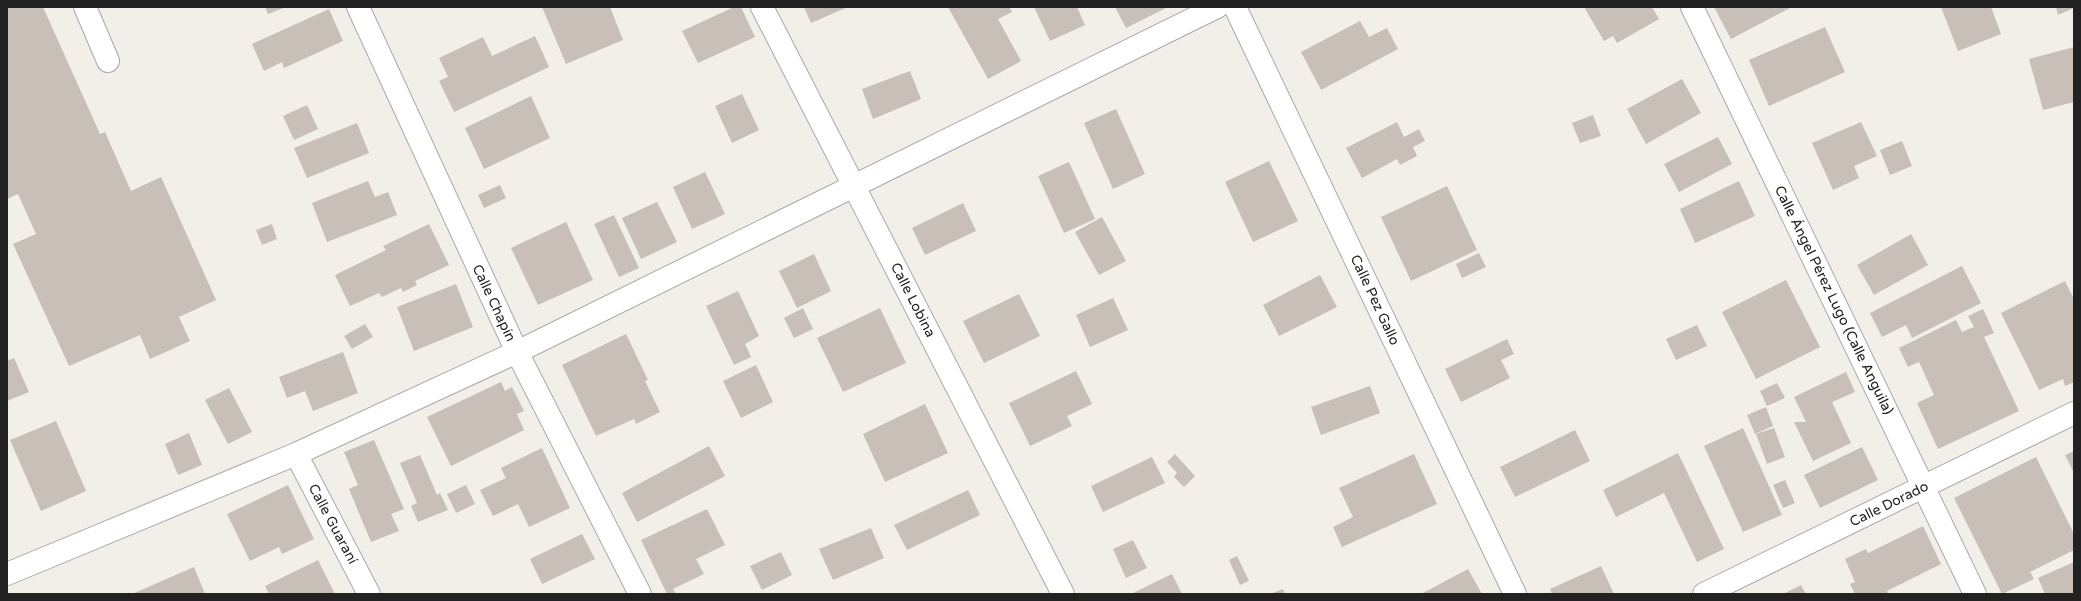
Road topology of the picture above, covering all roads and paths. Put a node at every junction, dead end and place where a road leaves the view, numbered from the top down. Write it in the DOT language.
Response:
graph roads {
  1 [pos="85,7"];
  2 [pos="358,7"];
  3 [pos="762,7"];
  4 [pos="1217,7"];
  5 [pos="1235,7"];
  6 [pos="1692,7"];
  7 [pos="108,61"];
  8 [pos="854,185"];
  9 [pos="518,352"];
  10 [pos="2074,413"];
  11 [pos="296,454"];
  12 [pos="1923,488"];
  13 [pos="7,574"];
  14 [pos="369,594"];
  15 [pos="640,594"];
  16 [pos="1063,594"];
  17 [pos="1515,594"];
  18 [pos="1704,594"];
  19 [pos="1975,594"];
  1 -- 7 [label="street"];
  2 -- 9 [label="street, Calle Chapín"];
  3 -- 8 [label="street, Calle Lobina"];
  4 -- 8 [label="street"];
  5 -- 17 [label="street, Calle Pez Gallo"];
  6 -- 12 [label="street, Calle Ángel Pérez Lugo (Calle Anguila)"];
  8 -- 9 [label="street"];
  8 -- 16 [label="street, Calle Lobina"];
  9 -- 11 [label="street"];
  9 -- 15 [label="street, Calle Chapín"];
  10 -- 12 [label="street, Calle Dorado"];
  11 -- 13 [label="street"];
  11 -- 14 [label="street, Calle Guaraní"];
  12 -- 18 [label="street, Calle Dorado"];
  12 -- 19 [label="street, Calle Ángel Pérez Lugo (Calle Anguila)"];
}
